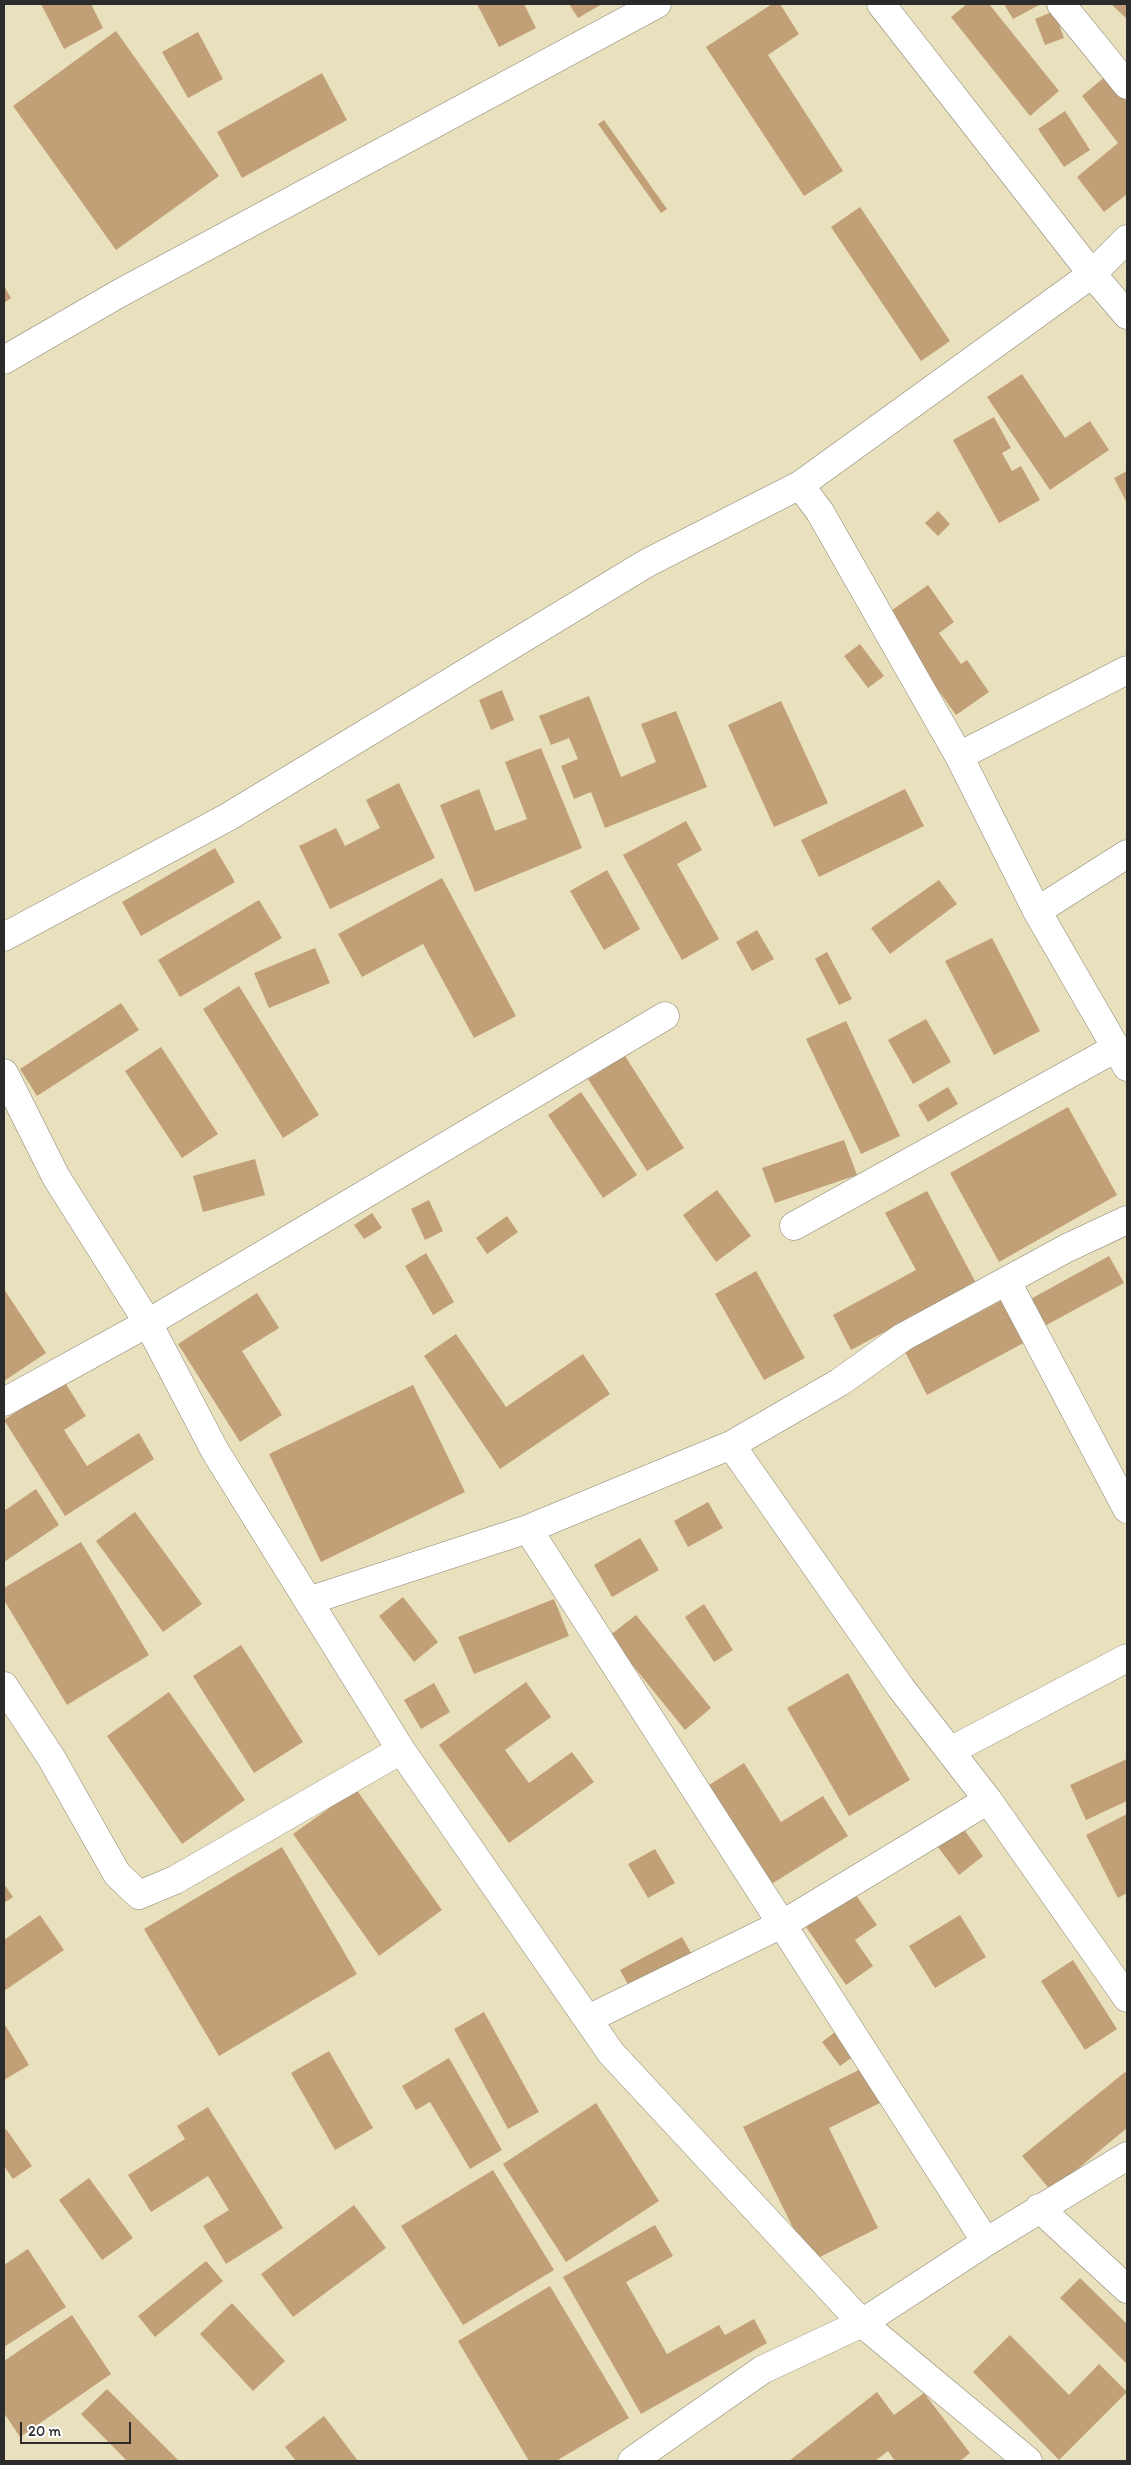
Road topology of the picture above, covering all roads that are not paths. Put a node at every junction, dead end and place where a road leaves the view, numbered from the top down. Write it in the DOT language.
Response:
graph roads {
  1 [pos="656,4"];
  2 [pos="880,4"];
  3 [pos="1061,4"];
  4 [pos="1123,68"];
  5 [pos="1127,239"];
  6 [pos="1092,274"];
  7 [pos="1127,315"];
  8 [pos="4,360"];
  9 [pos="800,484"];
  10 [pos="1127,670"];
  11 [pos="959,756"];
  12 [pos="1127,854"];
  13 [pos="1038,912"];
  14 [pos="4,937"];
  15 [pos="665,1016"];
  16 [pos="1122,1057"];
  17 [pos="4,1073"];
  18 [pos="1127,1220"];
  19 [pos="794,1226"];
  20 [pos="1007,1282"];
  21 [pos="148,1323"];
  22 [pos="4,1402"];
  23 [pos="731,1445"];
  24 [pos="1127,1509"];
  25 [pos="528,1529"];
  26 [pos="308,1601"];
  27 [pos="1127,1658"];
  28 [pos="4,1686"];
  29 [pos="401,1750"];
  30 [pos="950,1751"];
  31 [pos="988,1800"];
  32 [pos="782,1923"];
  33 [pos="1127,1998"];
  34 [pos="588,2019"];
  35 [pos="1127,2156"];
  36 [pos="1039,2208"];
  37 [pos="986,2242"];
  38 [pos="1127,2289"];
  39 [pos="862,2323"];
  40 [pos="632,2461"];
  41 [pos="1028,2461"];
  1 -- 8 [label="street"];
  2 -- 6 [label="street"];
  3 -- 4 [label="street"];
  5 -- 6 [label="street"];
  6 -- 7 [label="street"];
  6 -- 9 [label="street"];
  9 -- 11 [label="street"];
  9 -- 14 [label="street"];
  10 -- 11 [label="street"];
  11 -- 13 [label="street"];
  12 -- 13 [label="street"];
  13 -- 16 [label="street"];
  15 -- 21 [label="street"];
  16 -- 19 [label="street"];
  17 -- 21 [label="street"];
  18 -- 20 [label="street"];
  20 -- 23 [label="street"];
  20 -- 24 [label="street"];
  21 -- 22 [label="street"];
  21 -- 26 [label="street"];
  23 -- 25 [label="street"];
  23 -- 30 [label="street"];
  25 -- 26 [label="street"];
  25 -- 32 [label="street"];
  26 -- 29 [label="street"];
  27 -- 30 [label="street"];
  28 -- 29 [label="street"];
  29 -- 34 [label="street"];
  30 -- 31 [label="street"];
  31 -- 32 [label="street"];
  31 -- 33 [label="street"];
  32 -- 34 [label="street"];
  32 -- 37 [label="street"];
  34 -- 39 [label="street"];
  35 -- 36 [label="street"];
  36 -- 37 [label="street"];
  36 -- 38 [label="street"];
  37 -- 39 [label="street"];
  39 -- 40 [label="street"];
  39 -- 41 [label="street"];
}
